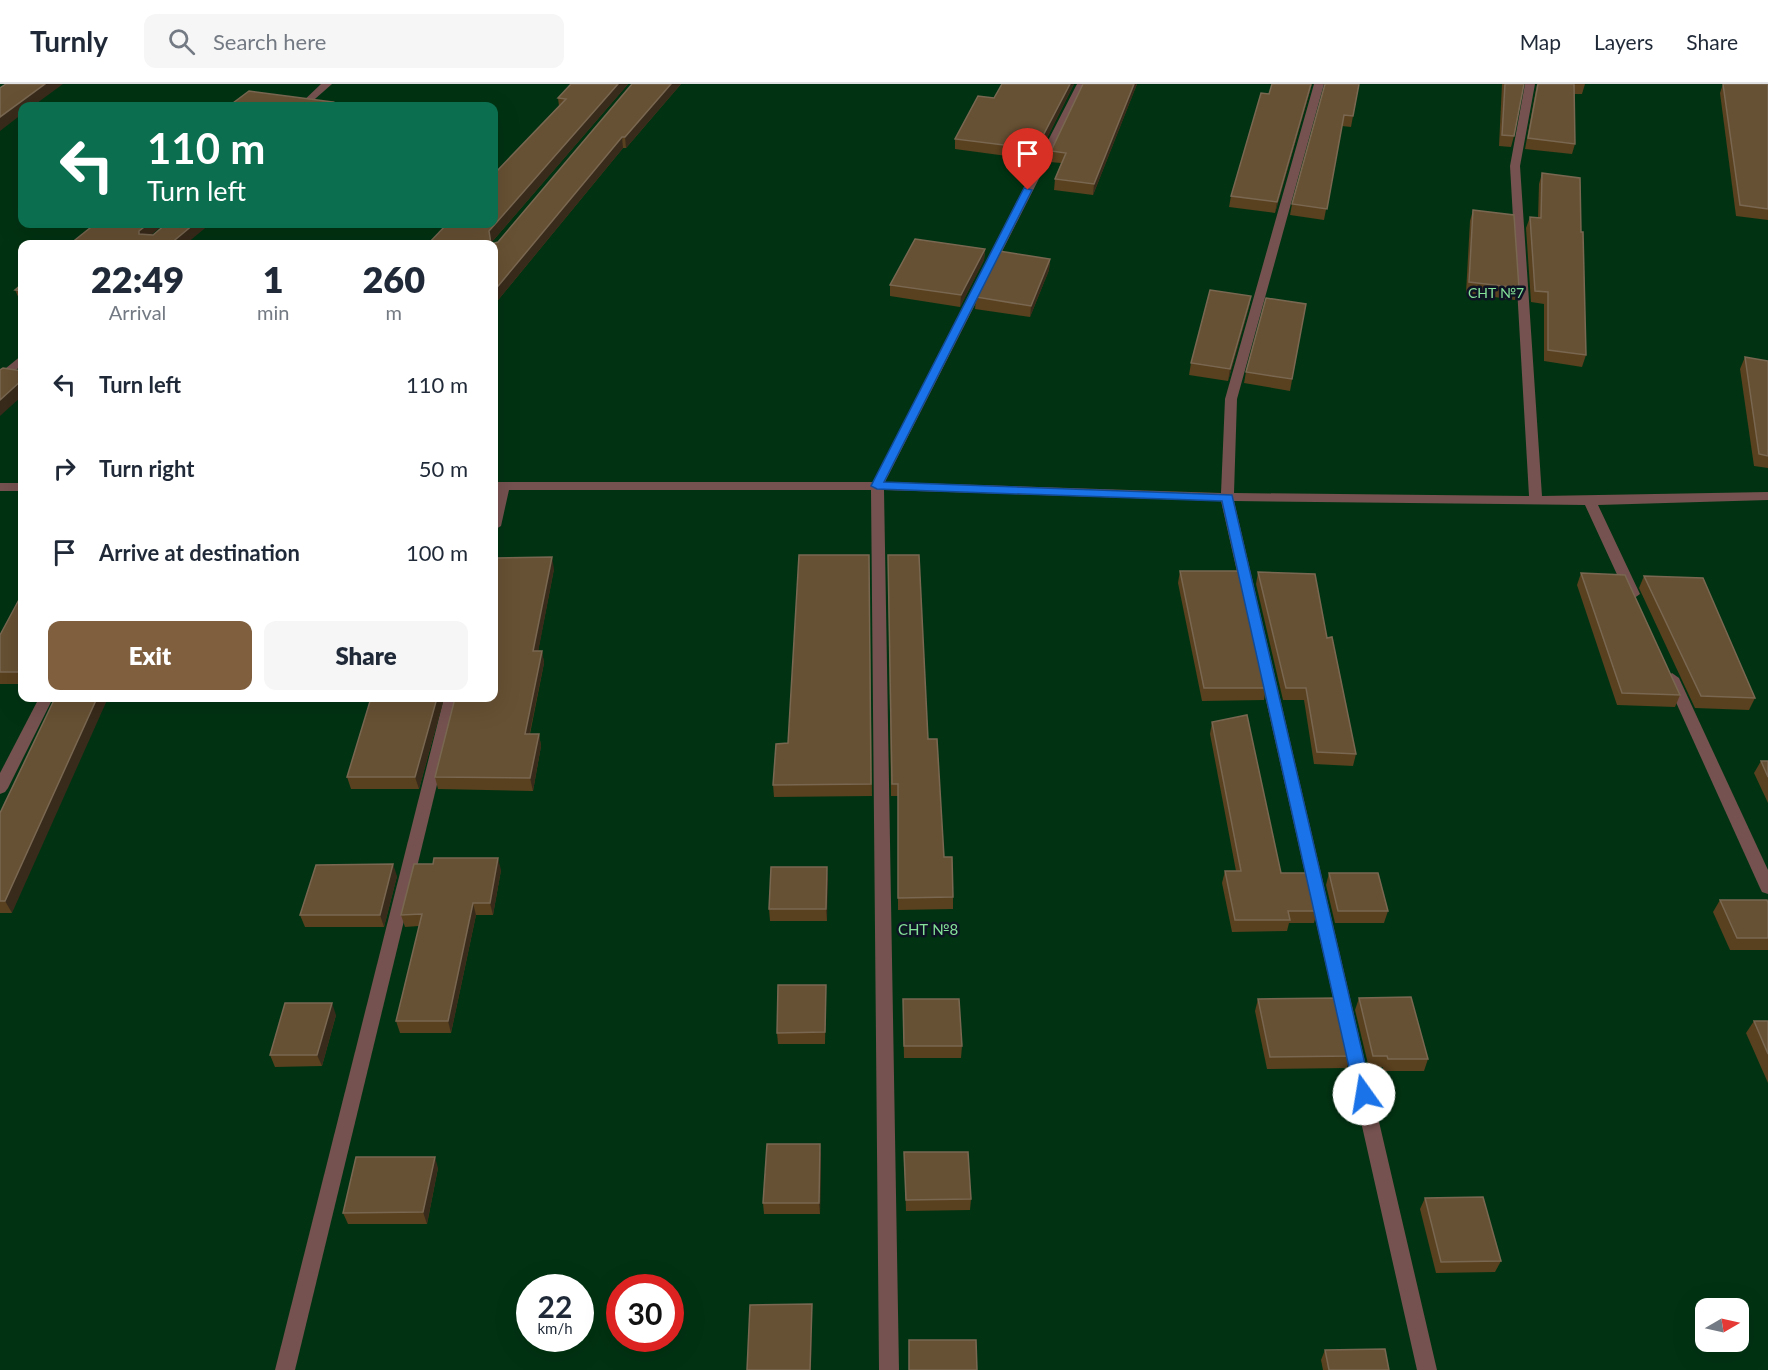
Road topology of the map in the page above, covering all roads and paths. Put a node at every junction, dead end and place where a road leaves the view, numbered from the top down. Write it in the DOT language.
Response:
graph roads {
  1 [pos="327,84"];
  2 [pos="1082,84"];
  3 [pos="1319,84"];
  4 [pos="1530,84"];
  5 [pos="307,102"];
  6 [pos="18,363"];
  7 [pos="0,379"];
  8 [pos="498,486"];
  9 [pos="877,486"];
  10 [pos="0,487"];
  11 [pos="18,487"];
  12 [pos="1768,496"];
  13 [pos="1227,497"];
  14 [pos="1536,500"];
  15 [pos="1590,501"];
  16 [pos="1640,609"];
  17 [pos="1664,663"];
  18 [pos="44,702"];
  19 [pos="450,702"];
  20 [pos="0,788"];
  21 [pos="1768,888"];
  22 [pos="285,1370"];
  23 [pos="889,1370"];
  24 [pos="1427,1370"];
  1 -- 5 [label="street"];
  2 -- 9 [label="street"];
  3 -- 13 [label="street"];
  4 -- 14 [label="street"];
  6 -- 7 [label="street"];
  8 -- 9 [label="street"];
  9 -- 13 [label="street"];
  9 -- 23 [label="street"];
  10 -- 11 [label="street"];
  12 -- 15 [label="street"];
  13 -- 14 [label="street"];
  13 -- 24 [label="street"];
  14 -- 15 [label="street"];
  15 -- 16 [label="street"];
  17 -- 21 [label="street"];
  18 -- 20 [label="street"];
  19 -- 22 [label="street"];
}
